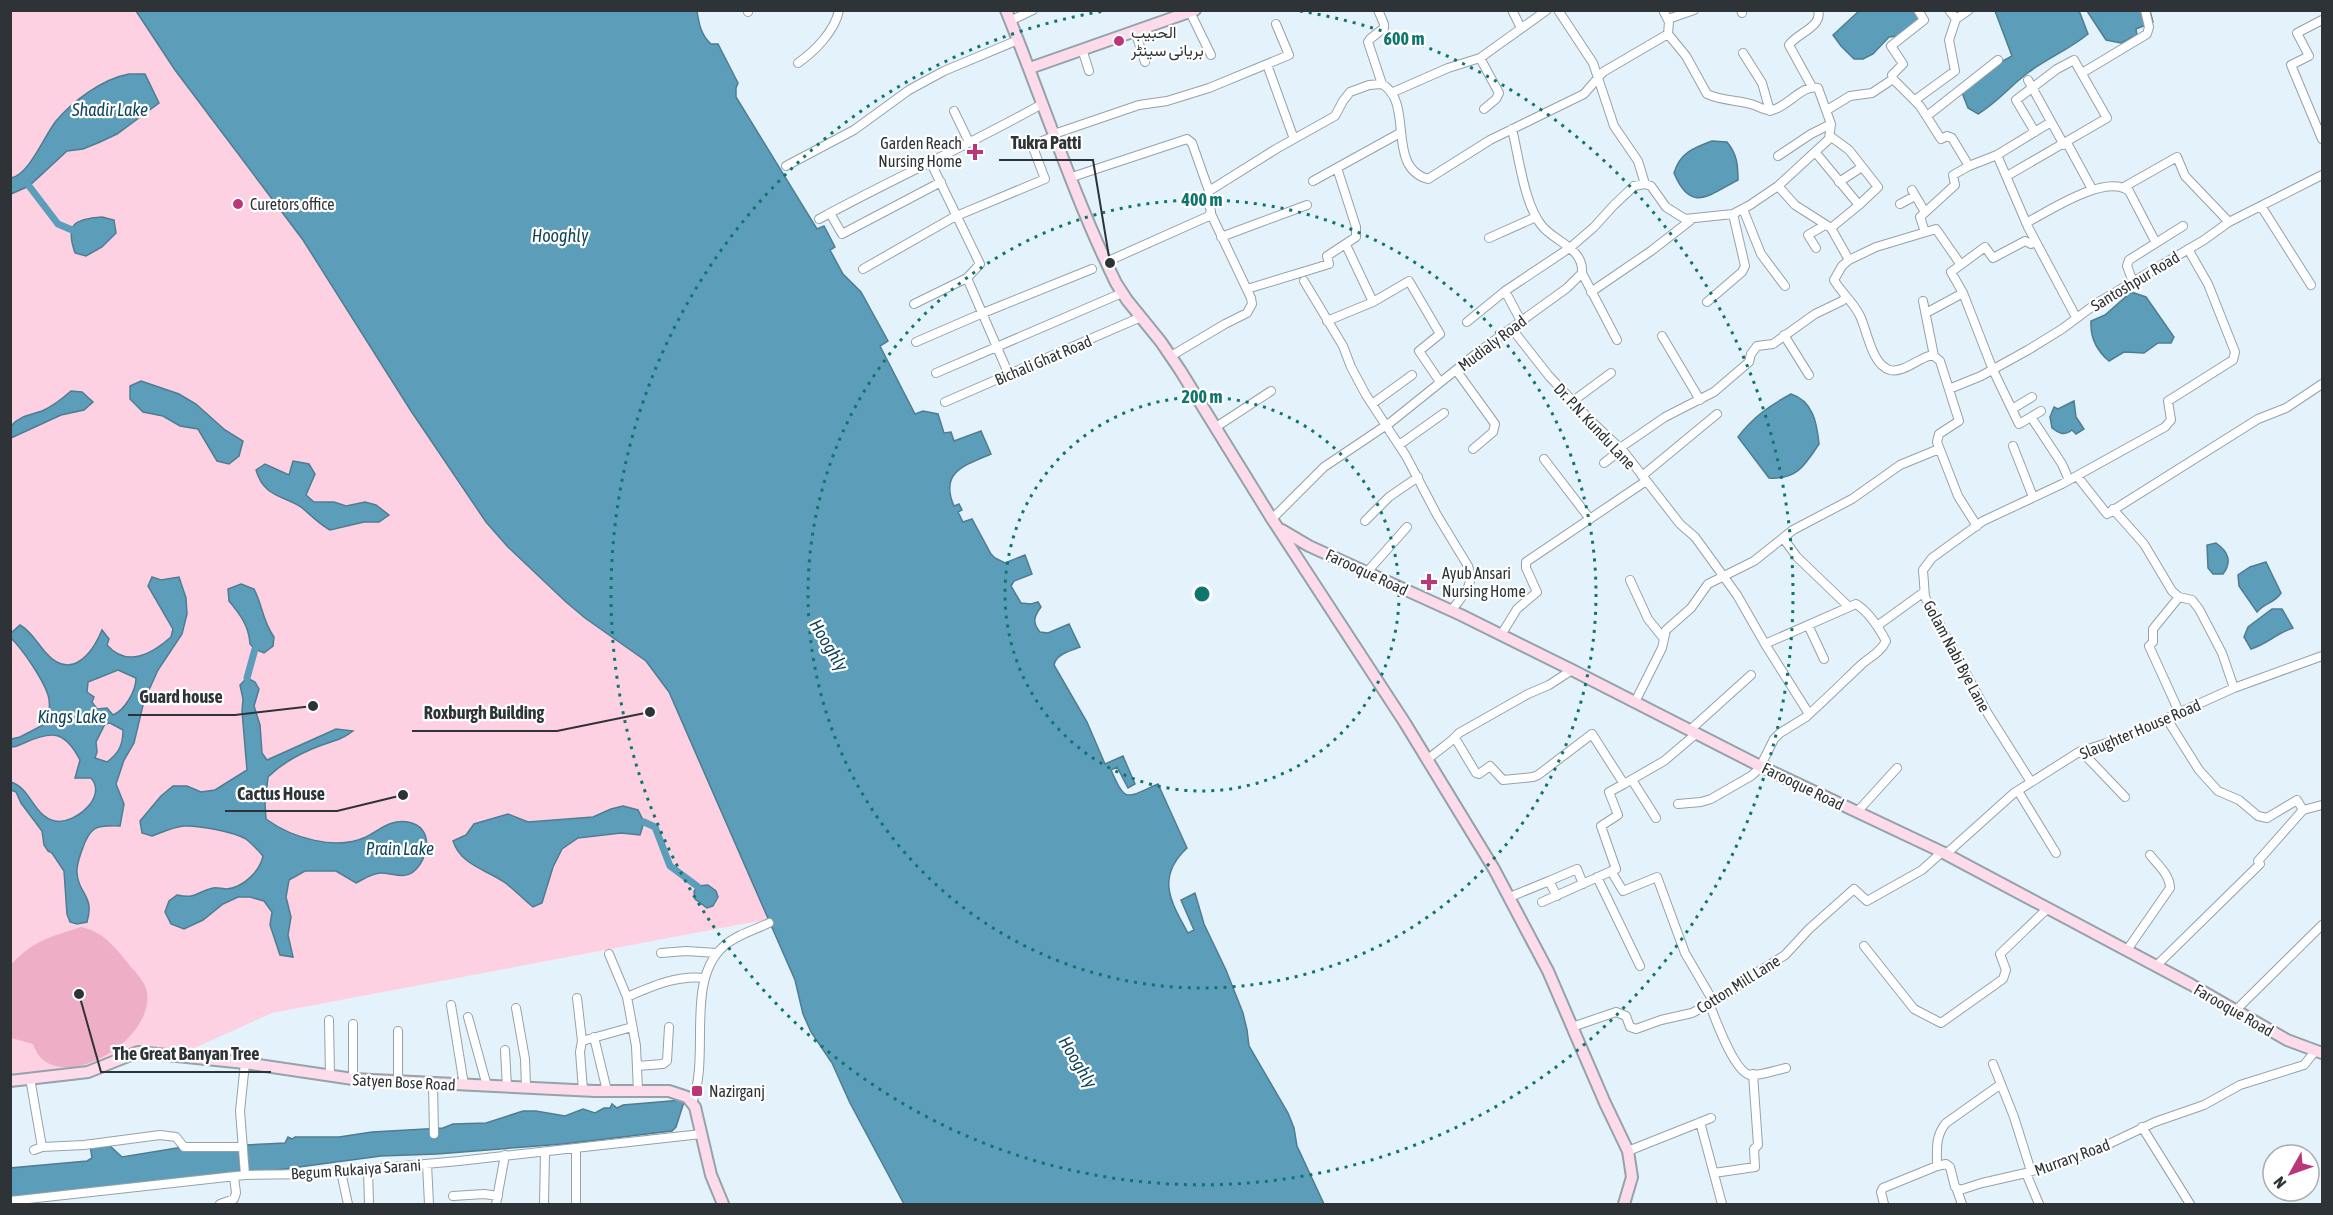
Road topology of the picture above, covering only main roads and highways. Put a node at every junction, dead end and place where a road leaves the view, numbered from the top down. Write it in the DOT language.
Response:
graph roads {
  1 [pos="1193,11"];
  2 [pos="1174,13"];
  3 [pos="1008,16"];
  4 [pos="1030,68"];
  5 [pos="1279,528"];
  6 [pos="2319,1052"];
  7 [pos="10,1081"];
  8 [pos="723,1204"];
  9 [pos="1624,1204"];
  1 -- 2 [label="main road"];
  2 -- 4 [label="main road"];
  3 -- 4 [label="main road"];
  4 -- 5 [label="main road"];
  5 -- 6 [label="main road, Farooque Road"];
  5 -- 9 [label="main road"];
  7 -- 8 [label="main road, Satyen Bose Road"];
}
